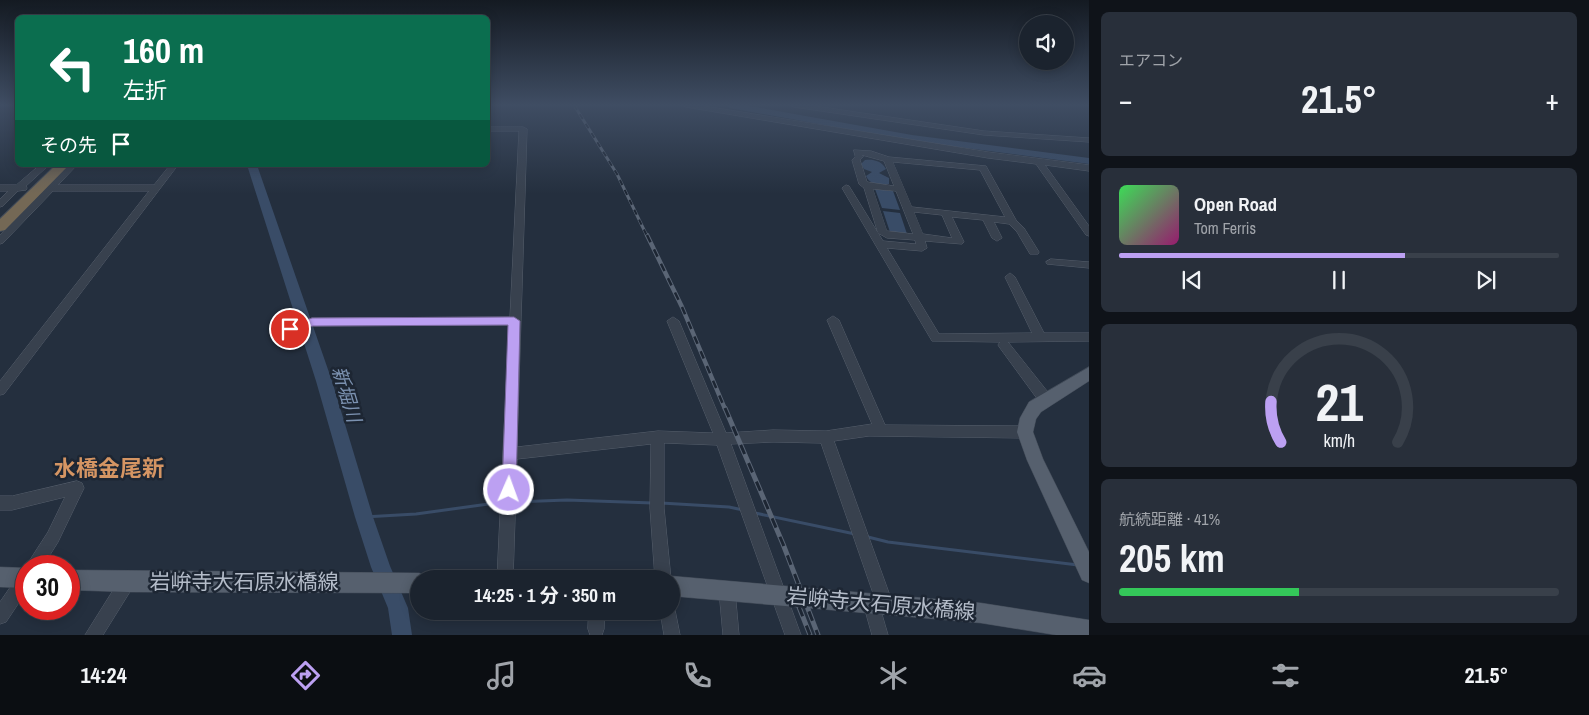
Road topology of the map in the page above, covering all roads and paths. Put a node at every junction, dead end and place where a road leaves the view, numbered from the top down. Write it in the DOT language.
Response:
graph roads {
  1 [pos="523,135"];
  2 [pos="865,135"];
  3 [pos="1008,135"];
  4 [pos="1089,140"];
  5 [pos="888,160"];
  6 [pos="1039,162"];
  7 [pos="43,167"];
  8 [pos="52,167"];
  9 [pos="61,167"];
  10 [pos="71,167"];
  11 [pos="172,167"];
  12 [pos="1089,168"];
  13 [pos="868,186"];
  14 [pos="0,188"];
  15 [pos="19,188"];
  16 [pos="50,188"];
  17 [pos="156,188"];
  18 [pos="846,188"];
  19 [pos="900,189"];
  20 [pos="0,204"];
  21 [pos="908,209"];
  22 [pos="946,214"];
  23 [pos="0,217"];
  24 [pos="988,218"];
  25 [pos="1012,221"];
  26 [pos="0,228"];
  27 [pos="1089,233"];
  28 [pos="920,237"];
  29 [pos="998,238"];
  30 [pos="0,241"];
  31 [pos="880,244"];
  32 [pos="1034,252"];
  33 [pos="1050,262"];
  34 [pos="1089,265"];
  35 [pos="1010,277"];
  36 [pos="833,320"];
  37 [pos="514,321"];
  38 [pos="673,321"];
  39 [pos="290,329"];
  40 [pos="1040,337"];
  41 [pos="1089,337"];
  42 [pos="1004,345"];
  43 [pos="1089,373"];
  44 [pos="0,390"];
  45 [pos="1046,400"];
  46 [pos="881,430"];
  47 [pos="1025,432"];
  48 [pos="658,436"];
  49 [pos="826,437"];
  50 [pos="722,439"];
  51 [pos="510,454"];
  52 [pos="0,503"];
  53 [pos="41,555"];
  54 [pos="505,570"];
  55 [pos="662,570"];
  56 [pos="1089,573"];
  57 [pos="0,577"];
  58 [pos="15,578"];
  59 [pos="80,580"];
  60 [pos="128,582"];
  61 [pos="410,583"];
  62 [pos="680,587"];
  63 [pos="727,591"];
  64 [pos="15,594"];
  65 [pos="780,595"];
  66 [pos="878,604"];
  67 [pos="0,616"];
  68 [pos="596,620"];
  69 [pos="670,620"];
  70 [pos="596,629"];
  71 [pos="1064,630"];
  72 [pos="1089,630"];
  73 [pos="93,635"];
  74 [pos="672,635"];
  75 [pos="731,635"];
  76 [pos="794,635"];
  77 [pos="880,635"];
  1 -- 37 [label="street"];
  2 -- 6 [label="street"];
  3 -- 4 [label="street"];
  5 -- 13 [label="street"];
  5 -- 19 [label="street"];
  5 -- 25 [label="street"];
  6 -- 12 [label="street"];
  6 -- 27 [label="street"];
  7 -- 15 [label="street"];
  8 -- 23 [label="highway"];
  9 -- 26 [label="highway"];
  10 -- 16 [label="street"];
  11 -- 17 [label="street"];
  13 -- 19 [label="street"];
  13 -- 28 [label="street"];
  14 -- 15 [label="street"];
  15 -- 20 [label="street"];
  16 -- 17 [label="street"];
  16 -- 30 [label="street"];
  17 -- 44 [label="street"];
  18 -- 31 [label="street"];
  19 -- 21 [label="street"];
  21 -- 22 [label="street"];
  21 -- 28 [label="street"];
  22 -- 24 [label="street"];
  22 -- 28 [label="street"];
  24 -- 25 [label="street"];
  24 -- 29 [label="street"];
  25 -- 32 [label="street"];
  28 -- 31 [label="street"];
  31 -- 40 [label="street"];
  33 -- 34 [label="street"];
  35 -- 40 [label="street"];
  36 -- 46 [label="street"];
  37 -- 39 [label="street"];
  37 -- 51 [label="street"];
  38 -- 50 [label="street"];
  40 -- 41 [label="street"];
  42 -- 45 [label="street"];
  43 -- 45 [label="main road"];
  45 -- 47 [label="main road"];
  46 -- 47 [label="street"];
  46 -- 49 [label="street"];
  47 -- 56 [label="main road"];
  48 -- 50 [label="street"];
  48 -- 51 [label="street"];
  48 -- 55 [label="street"];
  49 -- 50 [label="street"];
  49 -- 66 [label="street"];
  50 -- 65 [label="street"];
  51 -- 54 [label="street"];
  52 -- 53 [label="street"];
  57 -- 58 [label="main road"];
  59 -- 60 [label="main road, 岩峅寺大石原水橋線"];
  60 -- 61 [label="main road, 岩峅寺大石原水橋線"];
  60 -- 73 [label="street"];
  62 -- 63 [label="main road, 岩峅寺大石原水橋線"];
  63 -- 65 [label="main road, 岩峅寺大石原水橋線"];
  63 -- 75 [label="street"];
  64 -- 67 [label="street"];
  65 -- 66 [label="main road, 岩峅寺大石原水橋線"];
  65 -- 76 [label="street"];
  66 -- 71 [label="main road, 岩峅寺大石原水橋線"];
  66 -- 77 [label="street"];
  68 -- 70 [label="street"];
  69 -- 74 [label="street"];
  71 -- 72 [label="main road, 岩峅寺大石原水橋線"];
}
